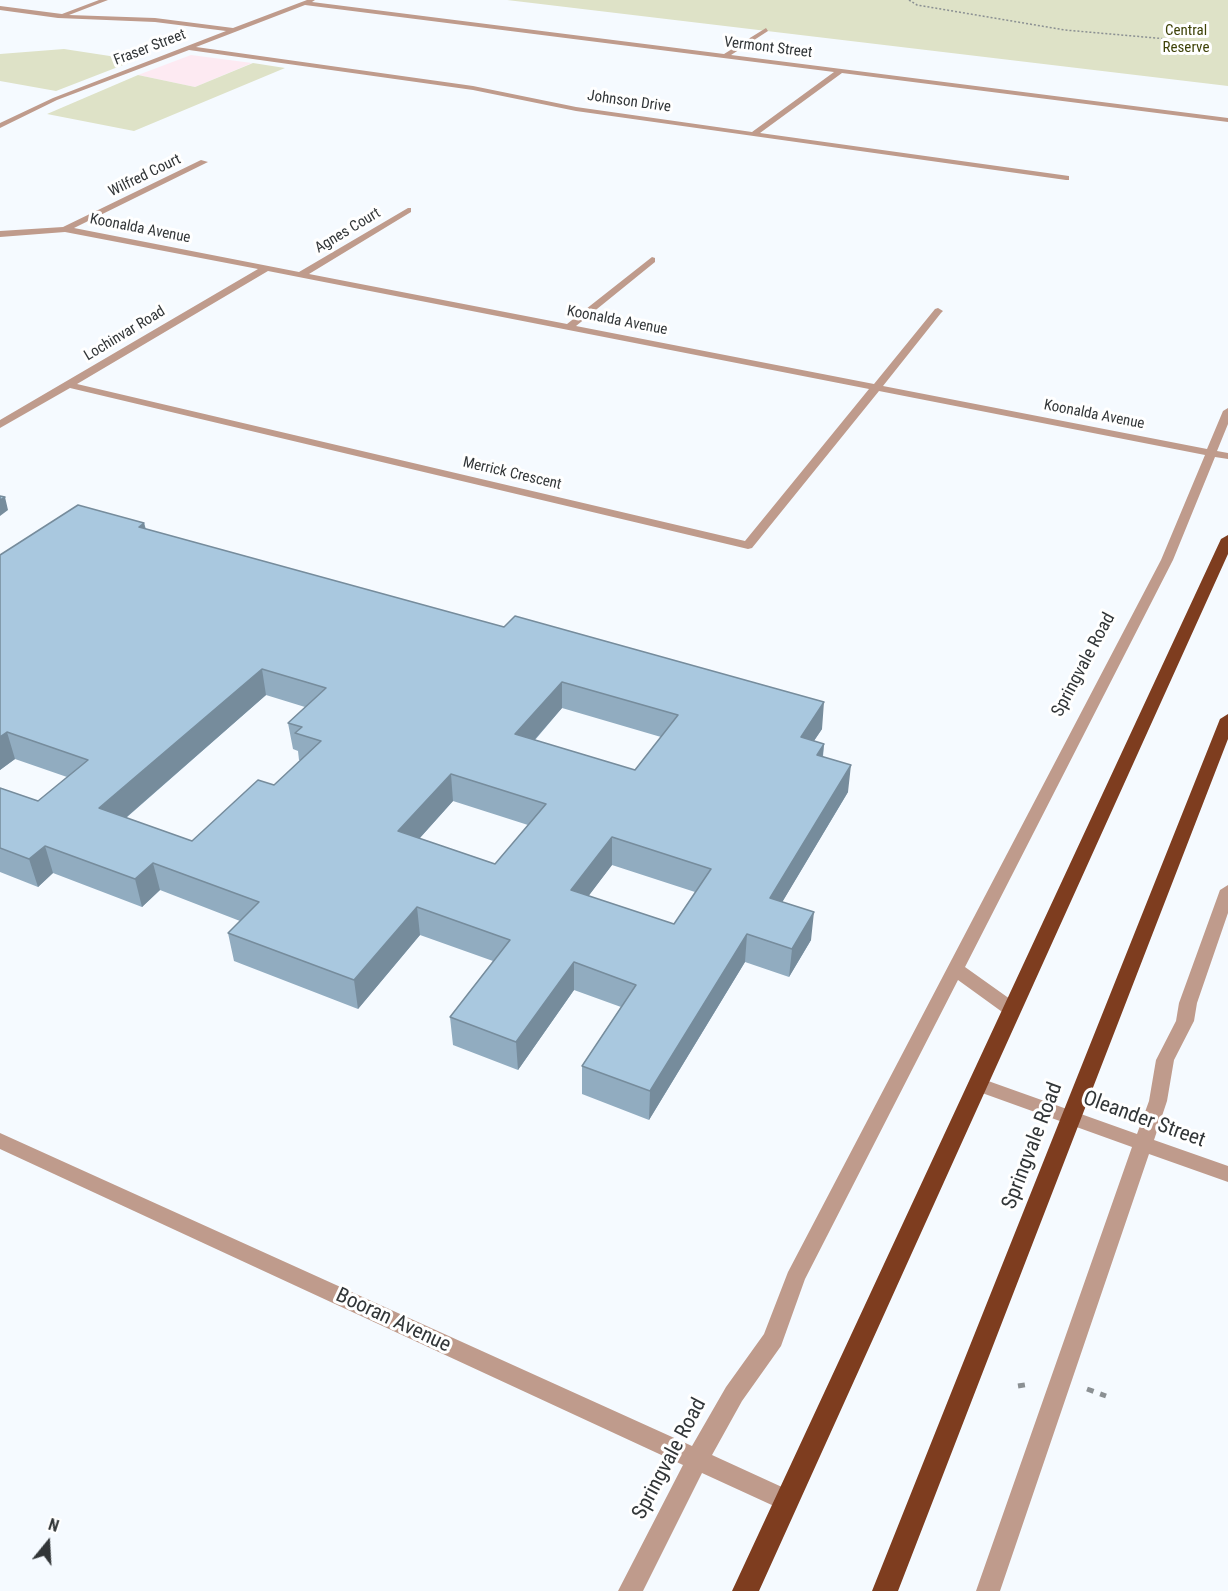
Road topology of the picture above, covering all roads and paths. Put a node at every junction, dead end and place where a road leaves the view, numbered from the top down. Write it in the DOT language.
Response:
graph roads {
  1 [pos="105,0"];
  2 [pos="909,0"];
  3 [pos="308,1"];
  4 [pos="0,8"];
  5 [pos="58,16"];
  6 [pos="234,30"];
  7 [pos="766,30"];
  8 [pos="1167,39"];
  9 [pos="189,48"];
  10 [pos="725,56"];
  11 [pos="840,71"];
  12 [pos="1228,120"];
  13 [pos="0,126"];
  14 [pos="754,134"];
  15 [pos="204,162"];
  16 [pos="1066,178"];
  17 [pos="408,210"];
  18 [pos="65,229"];
  19 [pos="0,234"];
  20 [pos="651,260"];
  21 [pos="265,269"];
  22 [pos="301,275"];
  23 [pos="938,311"];
  24 [pos="569,327"];
  25 [pos="69,385"];
  26 [pos="878,388"];
  27 [pos="1228,411"];
  28 [pos="0,425"];
  29 [pos="1210,452"];
  30 [pos="1228,456"];
  31 [pos="1228,540"];
  32 [pos="1228,719"];
  33 [pos="1228,890"];
  34 [pos="954,968"];
  35 [pos="1011,1009"];
  36 [pos="977,1084"];
  37 [pos="1071,1117"];
  38 [pos="0,1141"];
  39 [pos="1142,1143"];
  40 [pos="1228,1174"];
  41 [pos="697,1460"];
  42 [pos="787,1501"];
  43 [pos="630,1591"];
  44 [pos="745,1591"];
  45 [pos="885,1591"];
  46 [pos="987,1591"];
  1 -- 5 [label="street"];
  2 -- 8 [label="path"];
  3 -- 6 [label="street, Fraser Street"];
  3 -- 10 [label="street, Vermont Street"];
  4 -- 5 [label="street"];
  5 -- 6 [label="street"];
  6 -- 9 [label="street, Fraser Street"];
  7 -- 10 [label="street"];
  9 -- 13 [label="street, Fraser Street"];
  9 -- 14 [label="street, Johnson Drive"];
  10 -- 11 [label="street, Vermont Street"];
  11 -- 12 [label="street, Vermont Street"];
  11 -- 14 [label="street"];
  14 -- 16 [label="street, Johnson Drive"];
  15 -- 18 [label="street, Wilfred Court"];
  17 -- 22 [label="street, Agnes Court"];
  18 -- 19 [label="street, Koonalda Avenue"];
  18 -- 21 [label="street, Koonalda Avenue"];
  20 -- 24 [label="street"];
  21 -- 22 [label="street, Koonalda Avenue"];
  21 -- 25 [label="street, Lochinvar Road"];
  22 -- 24 [label="street, Koonalda Avenue"];
  23 -- 26 [label="street"];
  24 -- 26 [label="street, Koonalda Avenue"];
  25 -- 26 [label="street, Merrick Crescent"];
  25 -- 28 [label="street, Lochinvar Road"];
  26 -- 29 [label="street, Koonalda Avenue"];
  27 -- 29 [label="street, Springvale Road"];
  29 -- 30 [label="street, Koonalda Avenue"];
  29 -- 34 [label="street, Springvale Road"];
  31 -- 35 [label="highway"];
  32 -- 37 [label="highway, Springvale Road"];
  33 -- 39 [label="street"];
  34 -- 35 [label="street"];
  34 -- 41 [label="street, Springvale Road"];
  35 -- 36 [label="highway"];
  36 -- 37 [label="street, Oleander Street"];
  36 -- 42 [label="highway"];
  37 -- 39 [label="street, Oleander Street"];
  37 -- 45 [label="highway, Springvale Road"];
  38 -- 41 [label="street, Booran Avenue"];
  39 -- 40 [label="street, Oleander Street"];
  39 -- 46 [label="street"];
  41 -- 42 [label="street, Booran Avenue"];
  41 -- 43 [label="street, Springvale Road"];
  42 -- 44 [label="highway"];
}
